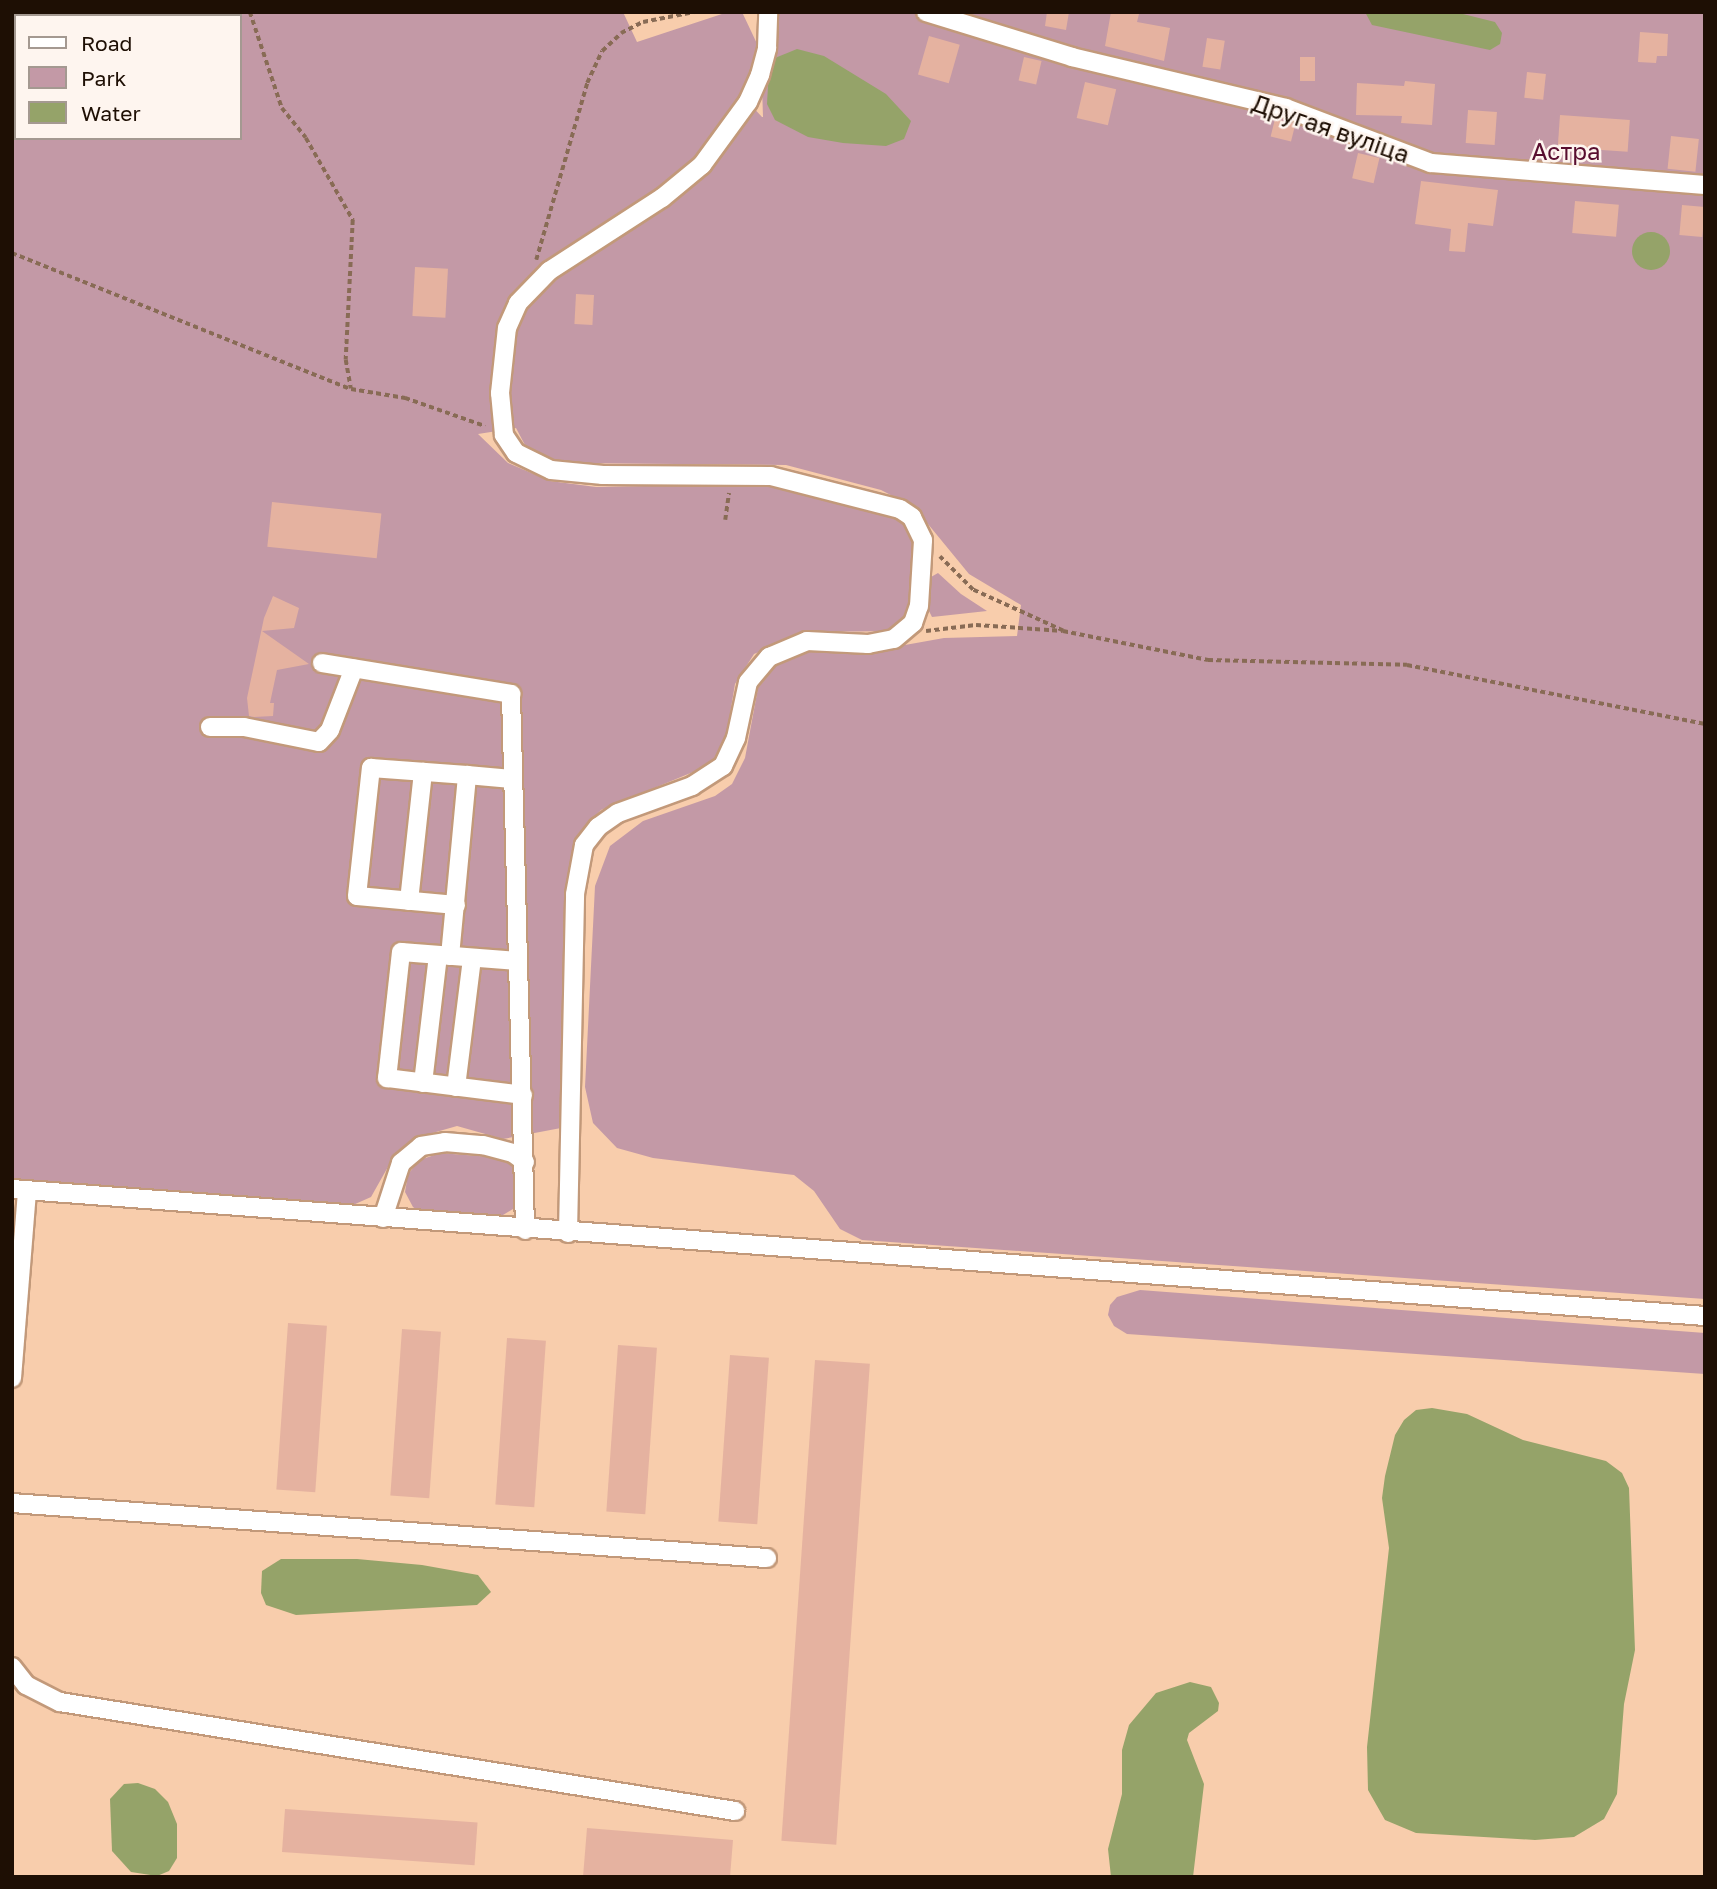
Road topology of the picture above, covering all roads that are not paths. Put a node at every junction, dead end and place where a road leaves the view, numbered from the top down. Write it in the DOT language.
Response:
graph roads {
  1 [pos="768,12"];
  2 [pos="926,12"];
  3 [pos="1705,185"];
  4 [pos="322,663"];
  5 [pos="354,668"];
  6 [pos="209,727"];
  7 [pos="424,772"];
  8 [pos="467,775"];
  9 [pos="512,779"];
  10 [pos="409,901"];
  11 [pos="456,905"];
  12 [pos="444,956"];
  13 [pos="472,958"];
  14 [pos="518,961"];
  15 [pos="424,1083"];
  16 [pos="456,1087"];
  17 [pos="523,1094"];
  18 [pos="525,1162"];
  19 [pos="20,1190"];
  20 [pos="383,1218"];
  21 [pos="524,1230"];
  22 [pos="568,1233"];
  23 [pos="1705,1316"];
  24 [pos="12,1378"];
  25 [pos="12,1503"];
  26 [pos="767,1558"];
  27 [pos="12,1667"];
  28 [pos="735,1811"];
  1 -- 22 [label="street"];
  2 -- 3 [label="street, Другая вуліца"];
  4 -- 5 [label="street"];
  5 -- 6 [label="street"];
  5 -- 9 [label="street"];
  7 -- 8 [label="street"];
  7 -- 10 [label="street"];
  7 -- 10 [label="street"];
  8 -- 9 [label="street"];
  8 -- 11 [label="street"];
  9 -- 14 [label="street"];
  10 -- 11 [label="street"];
  11 -- 12 [label="street"];
  12 -- 13 [label="street"];
  12 -- 15 [label="street"];
  12 -- 15 [label="street"];
  13 -- 14 [label="street"];
  13 -- 16 [label="street"];
  14 -- 17 [label="street"];
  15 -- 16 [label="street"];
  16 -- 17 [label="street"];
  17 -- 18 [label="street"];
  18 -- 20 [label="street"];
  18 -- 21 [label="street"];
  19 -- 20 [label="street"];
  19 -- 24 [label="street"];
  20 -- 21 [label="street"];
  21 -- 22 [label="street"];
  22 -- 23 [label="street"];
  25 -- 26 [label="street"];
  27 -- 28 [label="street"];
}
